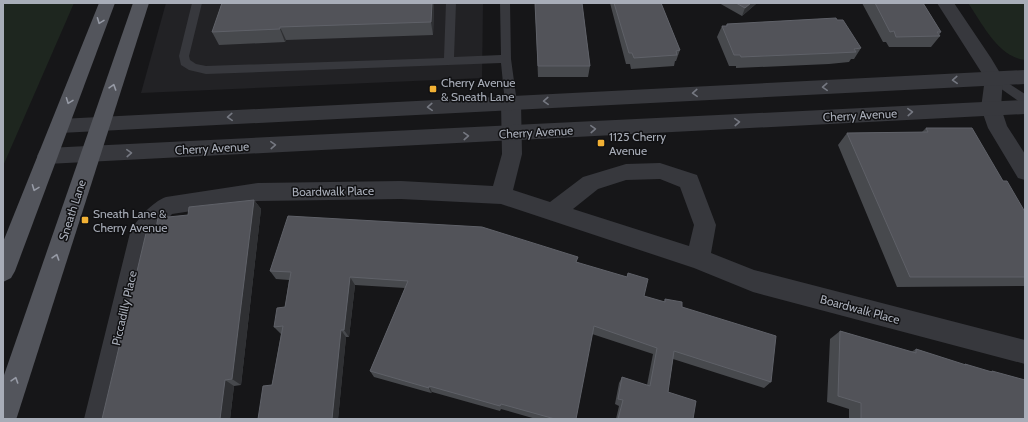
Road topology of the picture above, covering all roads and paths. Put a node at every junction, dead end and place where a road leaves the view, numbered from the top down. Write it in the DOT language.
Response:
graph roads {
  1 [pos="107,3"];
  2 [pos="141,3"];
  3 [pos="198,3"];
  4 [pos="451,3"];
  5 [pos="506,3"];
  6 [pos="945,3"];
  7 [pos="506,59"];
  8 [pos="449,60"];
  9 [pos="1025,77"];
  10 [pos="994,78"];
  11 [pos="1025,100"];
  12 [pos="511,103"];
  13 [pos="1025,107"];
  14 [pos="991,108"];
  15 [pos="101,124"];
  16 [pos="60,126"];
  17 [pos="512,133"];
  18 [pos="90,154"];
  19 [pos="47,156"];
  20 [pos="1025,172"];
  21 [pos="501,195"];
  22 [pos="166,206"];
  23 [pos="553,212"];
  24 [pos="698,259"];
  25 [pos="3,271"];
  26 [pos="1025,352"];
  27 [pos="3,417"];
  28 [pos="98,419"];
  1 -- 16 [label="main road, one-way"];
  15 -- 2 [label="main road, Sneath Lane, one-way"];
  3 -- 8 [label="lane"];
  4 -- 8 [label="lane"];
  5 -- 7 [label="lane"];
  6 -- 10 [label="street"];
  7 -- 8 [label="lane"];
  7 -- 12 [label="lane"];
  9 -- 10 [label="street"];
  10 -- 11 [label="lane"];
  10 -- 12 [label="street, one-way"];
  10 -- 14 [label="street"];
  12 -- 15 [label="street, one-way"];
  12 -- 17 [label="street"];
  13 -- 14 [label="street, Cherry Avenue"];
  17 -- 14 [label="street, Cherry Avenue, one-way"];
  14 -- 20 [label="street"];
  15 -- 16 [label="street"];
  15 -- 18 [label="main road, Sneath Lane"];
  16 -- 19 [label="main road"];
  18 -- 17 [label="street, Cherry Avenue, one-way"];
  17 -- 21 [label="street"];
  18 -- 19 [label="street, Cherry Avenue"];
  27 -- 18 [label="main road, Sneath Lane, one-way"];
  19 -- 25 [label="main road, one-way"];
  21 -- 22 [label="street, Boardwalk Place"];
  21 -- 23 [label="street, Boardwalk Place"];
  22 -- 28 [label="street, Piccadilly Place"];
  23 -- 24 [label="street, Boardwalk Place"];
  23 -- 24 [label="street"];
  24 -- 26 [label="street, Boardwalk Place"];
}
